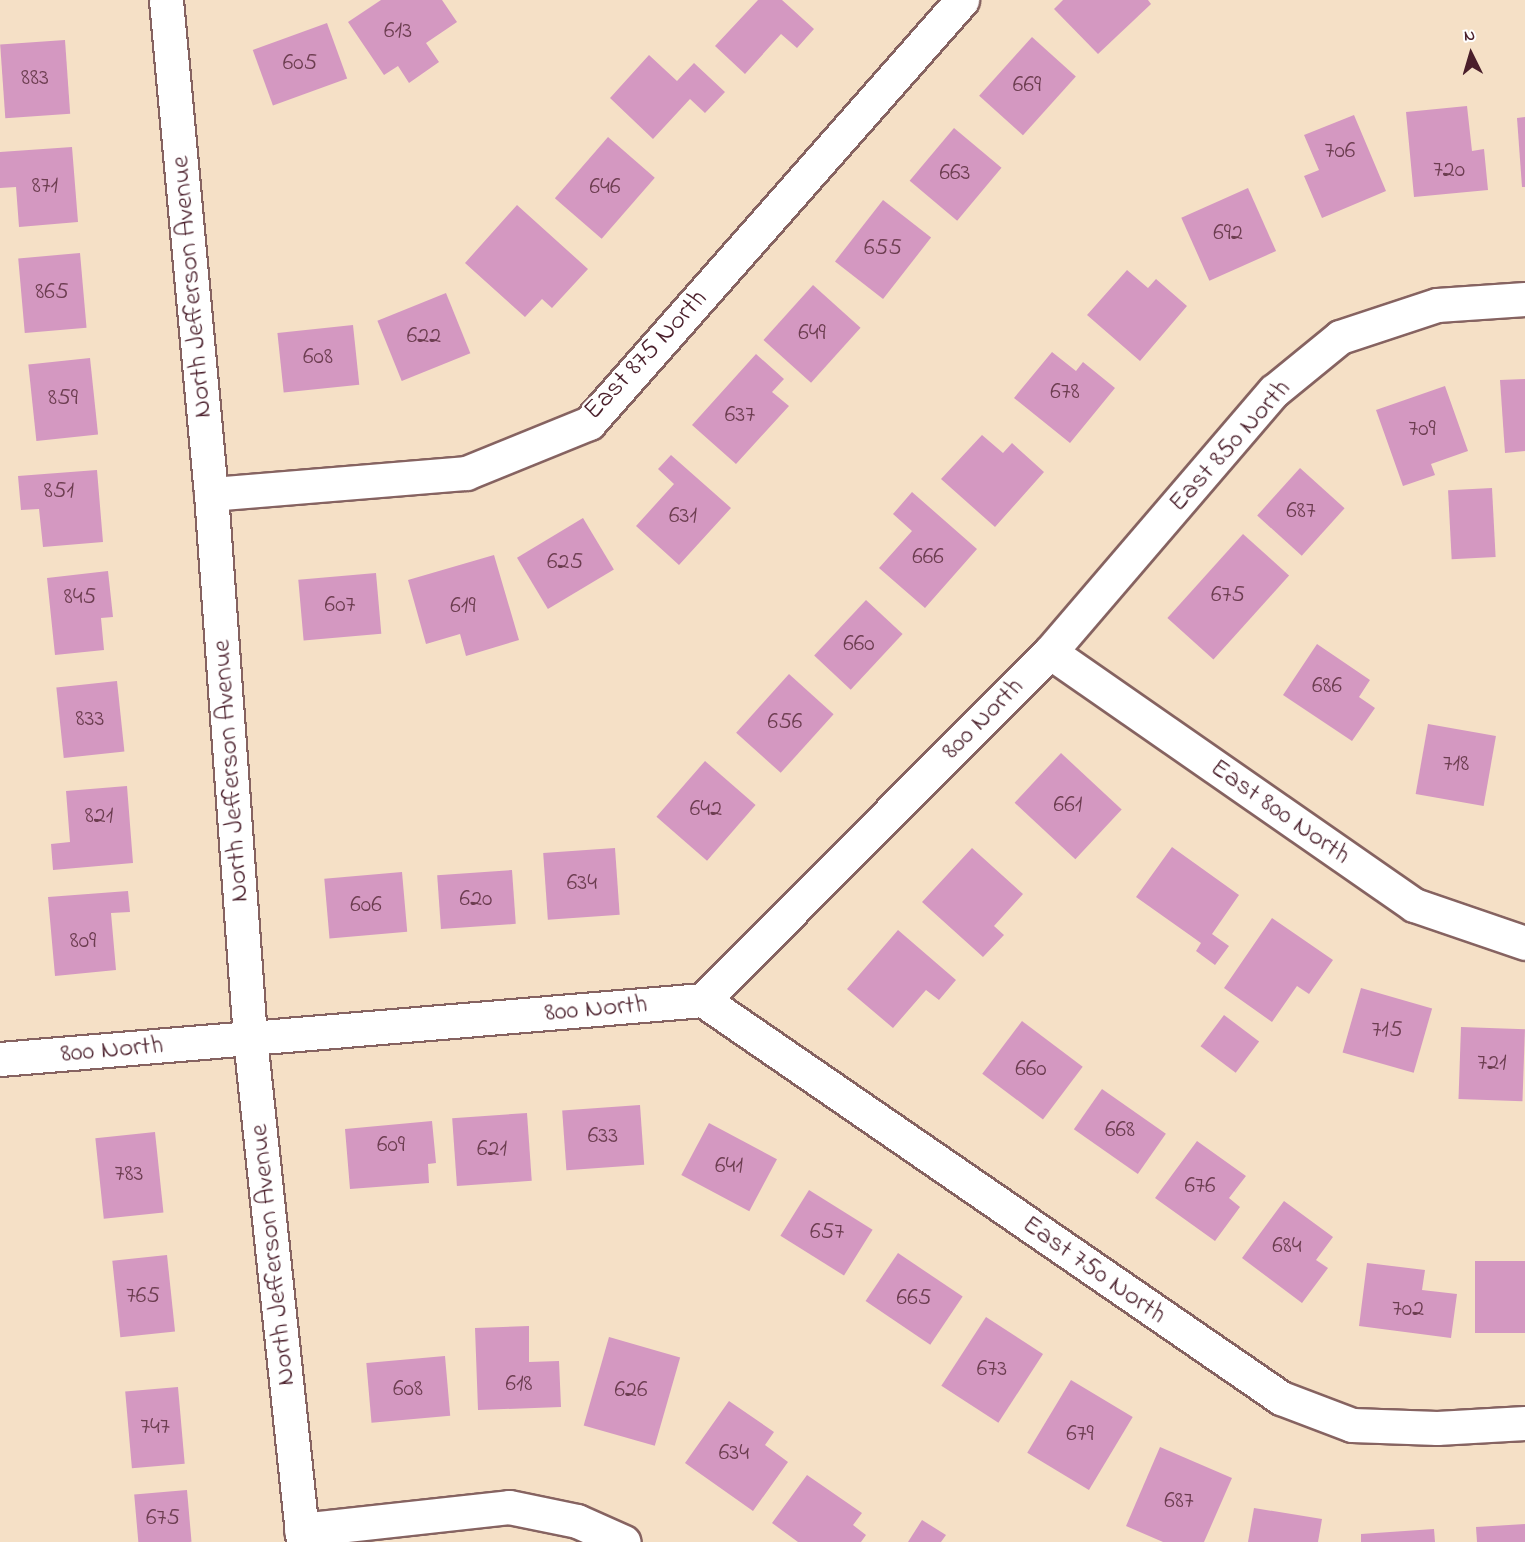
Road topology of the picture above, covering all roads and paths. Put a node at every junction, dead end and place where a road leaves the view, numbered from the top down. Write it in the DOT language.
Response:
graph roads {
  1 [pos="166,0"];
  2 [pos="962,0"];
  3 [pos="1525,298"];
  4 [pos="211,494"];
  5 [pos="1050,652"];
  6 [pos="1525,943"];
  7 [pos="703,1000"];
  8 [pos="250,1038"];
  9 [pos="0,1059"];
  10 [pos="1525,1423"];
  11 [pos="302,1536"];
  12 [pos="624,1542"];
  1 -- 4 [label="street, North Jefferson Avenue"];
  2 -- 4 [label="street, East 875 North"];
  3 -- 5 [label="street, East 850 North"];
  4 -- 8 [label="street, North Jefferson Avenue"];
  5 -- 6 [label="street, East 800 North"];
  5 -- 7 [label="street, 800 North"];
  7 -- 8 [label="street, 800 North"];
  7 -- 10 [label="street, East 750 North"];
  8 -- 9 [label="street, 800 North"];
  8 -- 11 [label="street, North Jefferson Avenue"];
  11 -- 12 [label="street"];
}
